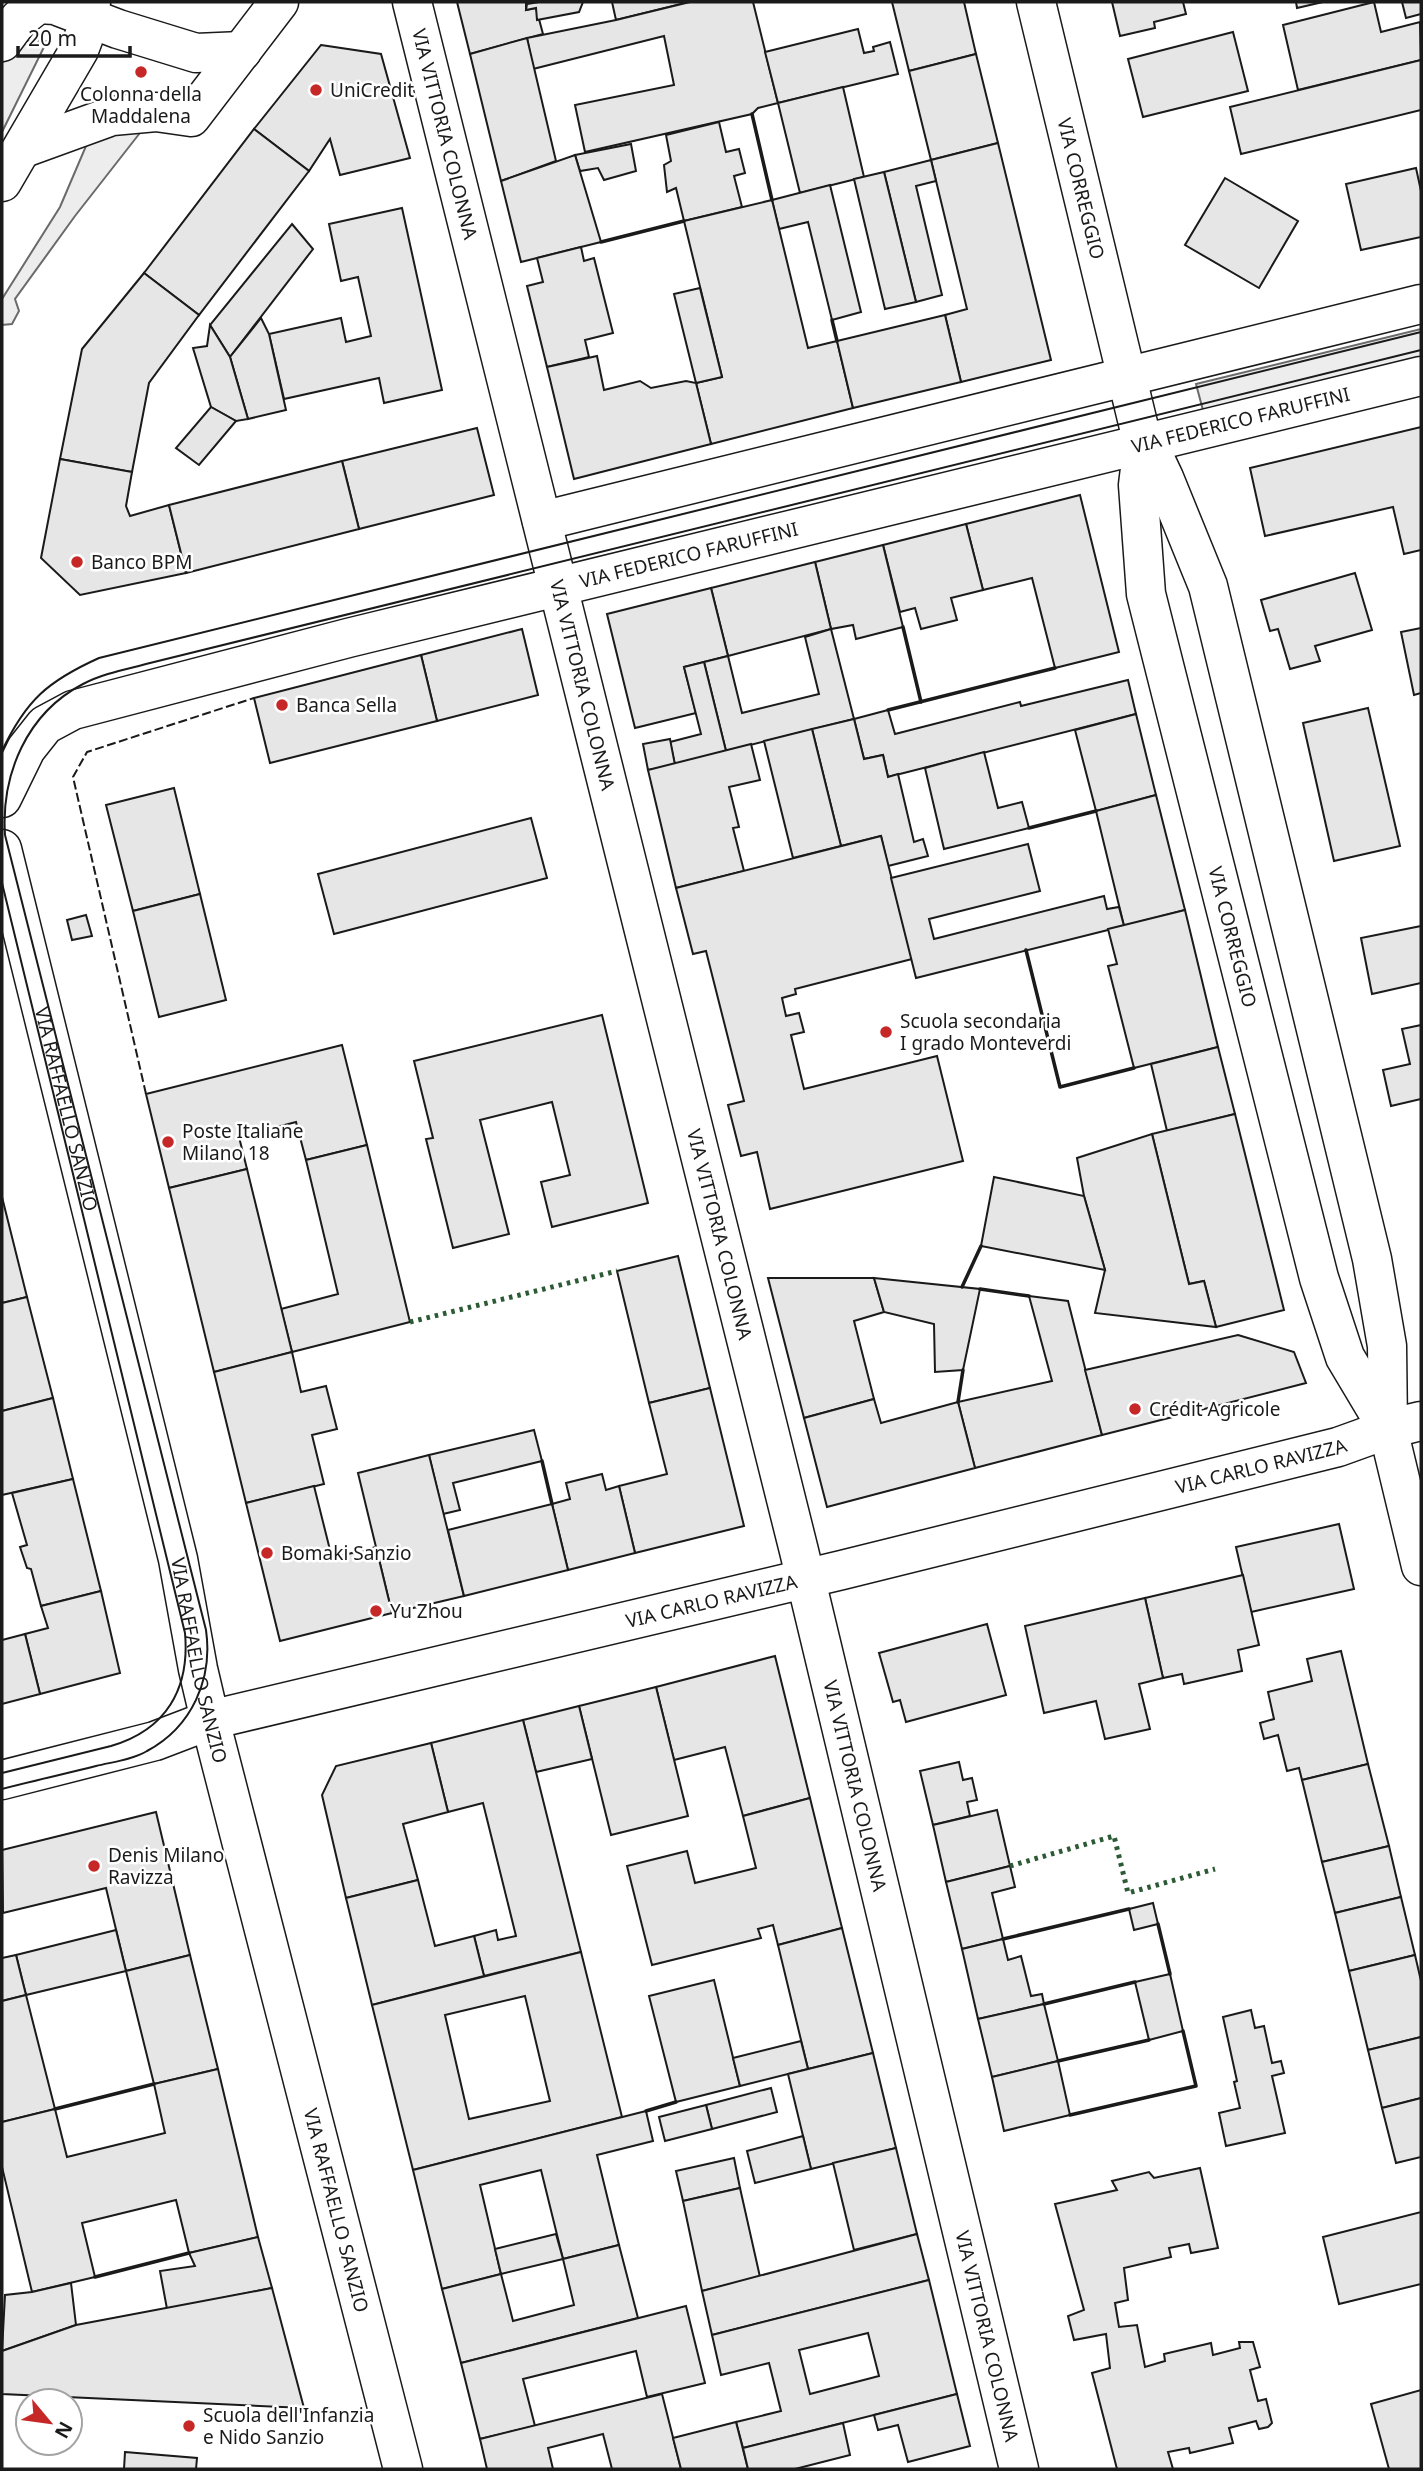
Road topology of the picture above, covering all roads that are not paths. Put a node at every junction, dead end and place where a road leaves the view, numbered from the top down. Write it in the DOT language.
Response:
graph roads {
  1 [pos="279,2"];
  2 [pos="412,2"];
  3 [pos="1035,2"];
  4 [pos="89,10"];
  5 [pos="2,42"];
  6 [pos="242,51"];
  7 [pos="24,148"];
  8 [pos="2,182"];
  9 [pos="1421,304"];
  10 [pos="1127,376"];
  11 [pos="1421,376"];
  12 [pos="1143,444"];
  13 [pos="542,521"];
  14 [pos="558,586"];
  15 [pos="1208,586"];
  16 [pos="1146,594"];
  17 [pos="2,798"];
  18 [pos="2,849"];
  19 [pos="1373,1259"];
  20 [pos="1319,1278"];
  21 [pos="1404,1425"];
  22 [pos="1421,1566"];
  23 [pos="805,1578"];
  24 [pos="210,1720"];
  25 [pos="2,1780"];
  26 [pos="403,2469"];
  27 [pos="1019,2469"];
  1 -- 6 [label="street"];
  2 -- 13 [label="street, VIA VITTORIA COLONNA"];
  3 -- 10 [label="street, VIA CORREGGIO"];
  4 -- 5 [label="street"];
  4 -- 6 [label="street"];
  4 -- 7 [label="street"];
  6 -- 7 [label="street"];
  7 -- 8 [label="street"];
  9 -- 10 [label="street"];
  10 -- 12 [label="street, VIA CORREGGIO"];
  10 -- 13 [label="street"];
  11 -- 12 [label="street, VIA FEDERICO FARUFFINI"];
  12 -- 14 [label="street, VIA FEDERICO FARUFFINI"];
  12 -- 15 [label="street, VIA CORREGGIO"];
  12 -- 16 [label="street, VIA CORREGGIO"];
  13 -- 14 [label="street, VIA VITTORIA COLONNA"];
  14 -- 17 [label="street, VIA FEDERICO FARUFFINI"];
  14 -- 23 [label="street, VIA VITTORIA COLONNA"];
  15 -- 16 [label="street"];
  15 -- 19 [label="street, VIA CORREGGIO"];
  16 -- 20 [label="street, VIA CORREGGIO"];
  18 -- 24 [label="street, VIA RAFFAELLO SANZIO"];
  19 -- 20 [label="street"];
  19 -- 21 [label="street, VIA CORREGGIO"];
  20 -- 21 [label="street, VIA CORREGGIO"];
  21 -- 22 [label="street, VIA CORREGGIO"];
  21 -- 23 [label="street, VIA CARLO RAVIZZA"];
  23 -- 24 [label="street, VIA CARLO RAVIZZA"];
  23 -- 27 [label="street, VIA VITTORIA COLONNA"];
  24 -- 25 [label="street, VIA CARLO RAVIZZA"];
  24 -- 26 [label="street, VIA RAFFAELLO SANZIO"];
}
